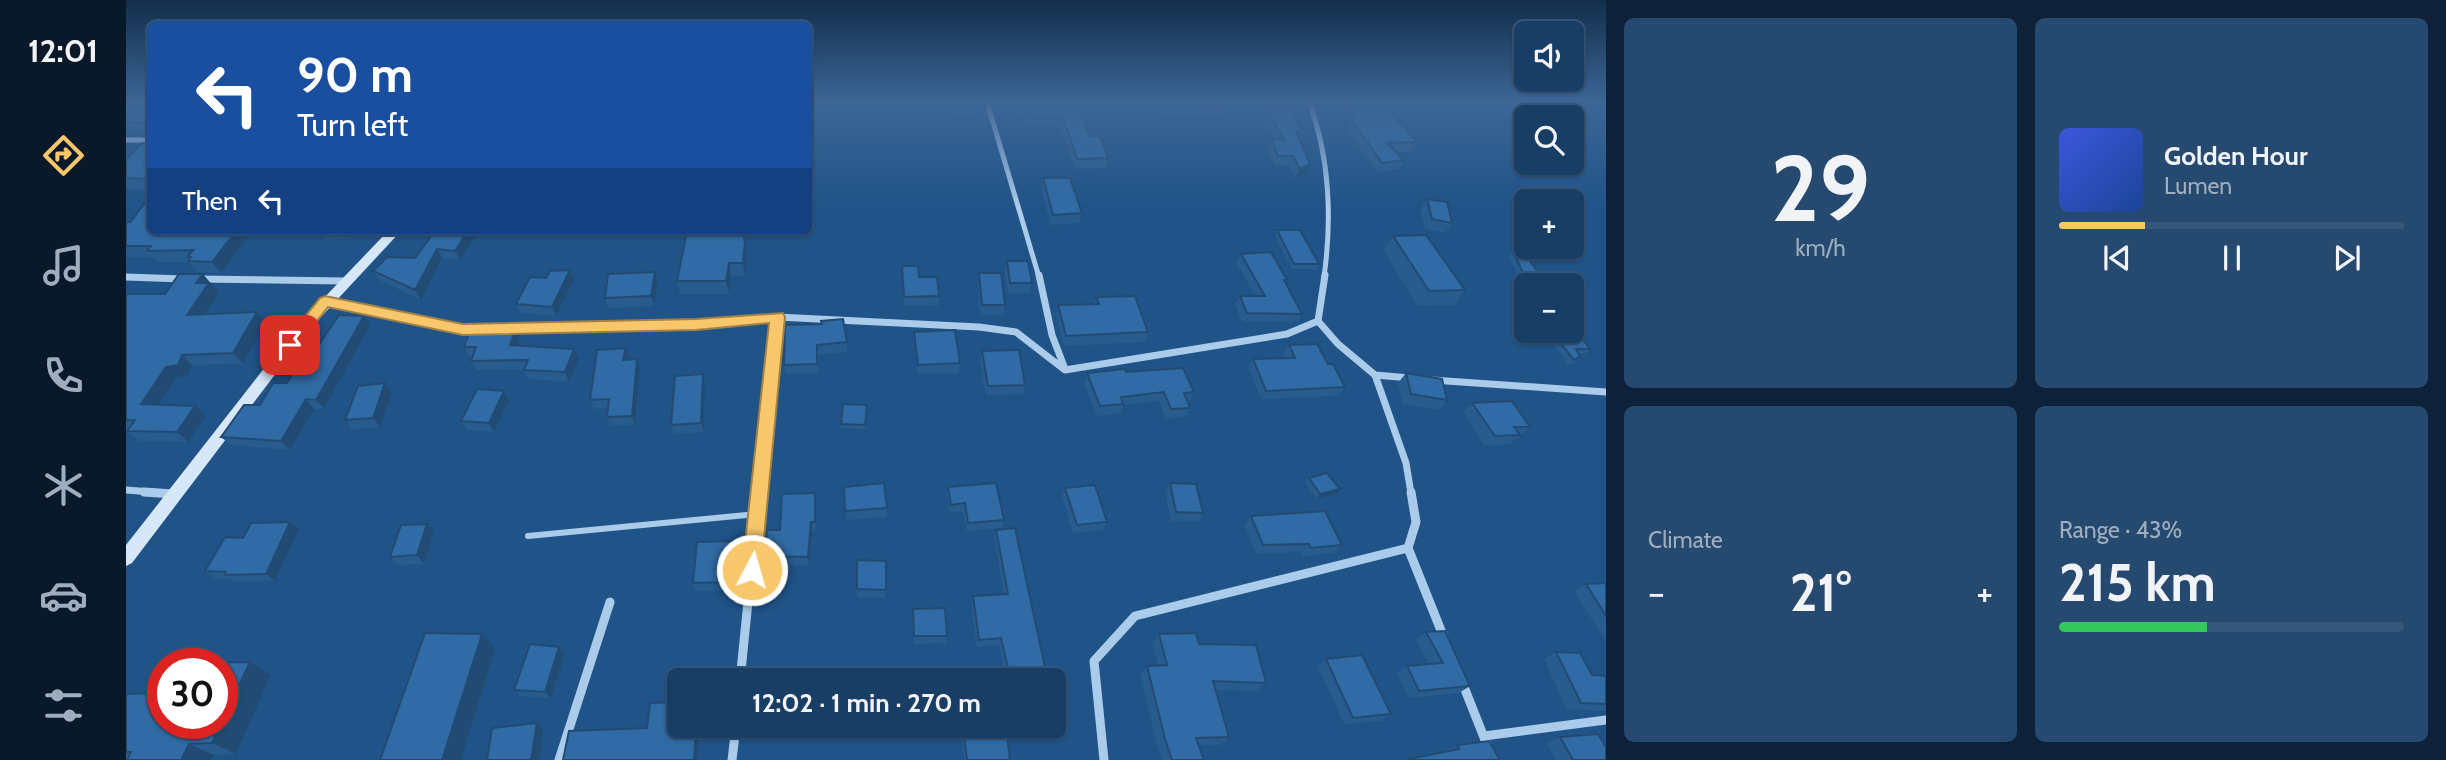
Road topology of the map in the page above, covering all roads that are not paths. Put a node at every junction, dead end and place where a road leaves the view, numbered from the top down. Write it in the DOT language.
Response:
graph roads {
  1 [pos="998,137"];
  2 [pos="1318,137"];
  3 [pos="126,140"];
  4 [pos="147,140"];
  5 [pos="391,235"];
  6 [pos="126,277"];
  7 [pos="345,281"];
  8 [pos="325,302"];
  9 [pos="778,317"];
  10 [pos="1318,321"];
  11 [pos="491,328"];
  12 [pos="504,328"];
  13 [pos="1065,370"];
  14 [pos="1375,376"];
  15 [pos="1416,379"];
  16 [pos="1429,379"];
  17 [pos="1606,392"];
  18 [pos="126,490"];
  19 [pos="174,494"];
  20 [pos="757,514"];
  21 [pos="528,536"];
  22 [pos="1408,548"];
  23 [pos="126,558"];
  24 [pos="610,601"];
  25 [pos="1448,648"];
  26 [pos="741,668"];
  27 [pos="1459,673"];
  28 [pos="1606,720"];
  29 [pos="1484,736"];
  30 [pos="735,738"];
  31 [pos="559,760"];
  32 [pos="732,760"];
  33 [pos="1104,760"];
  34 [pos="1493,760"];
  1 -- 13 [label="street"];
  2 -- 10 [label="street"];
  3 -- 4 [label="street"];
  5 -- 7 [label="main road"];
  6 -- 7 [label="street"];
  7 -- 8 [label="main road"];
  8 -- 11 [label="street"];
  8 -- 19 [label="main road"];
  9 -- 12 [label="street"];
  9 -- 13 [label="street"];
  9 -- 20 [label="street"];
  10 -- 13 [label="street"];
  10 -- 14 [label="street"];
  14 -- 15 [label="street"];
  14 -- 22 [label="street"];
  16 -- 17 [label="street"];
  18 -- 19 [label="street"];
  19 -- 23 [label="main road"];
  20 -- 21 [label="lane"];
  20 -- 26 [label="street"];
  22 -- 25 [label="street"];
  22 -- 33 [label="street"];
  24 -- 31 [label="street"];
  27 -- 29 [label="street"];
  28 -- 29 [label="street"];
  29 -- 34 [label="street"];
  30 -- 32 [label="street"];
}
